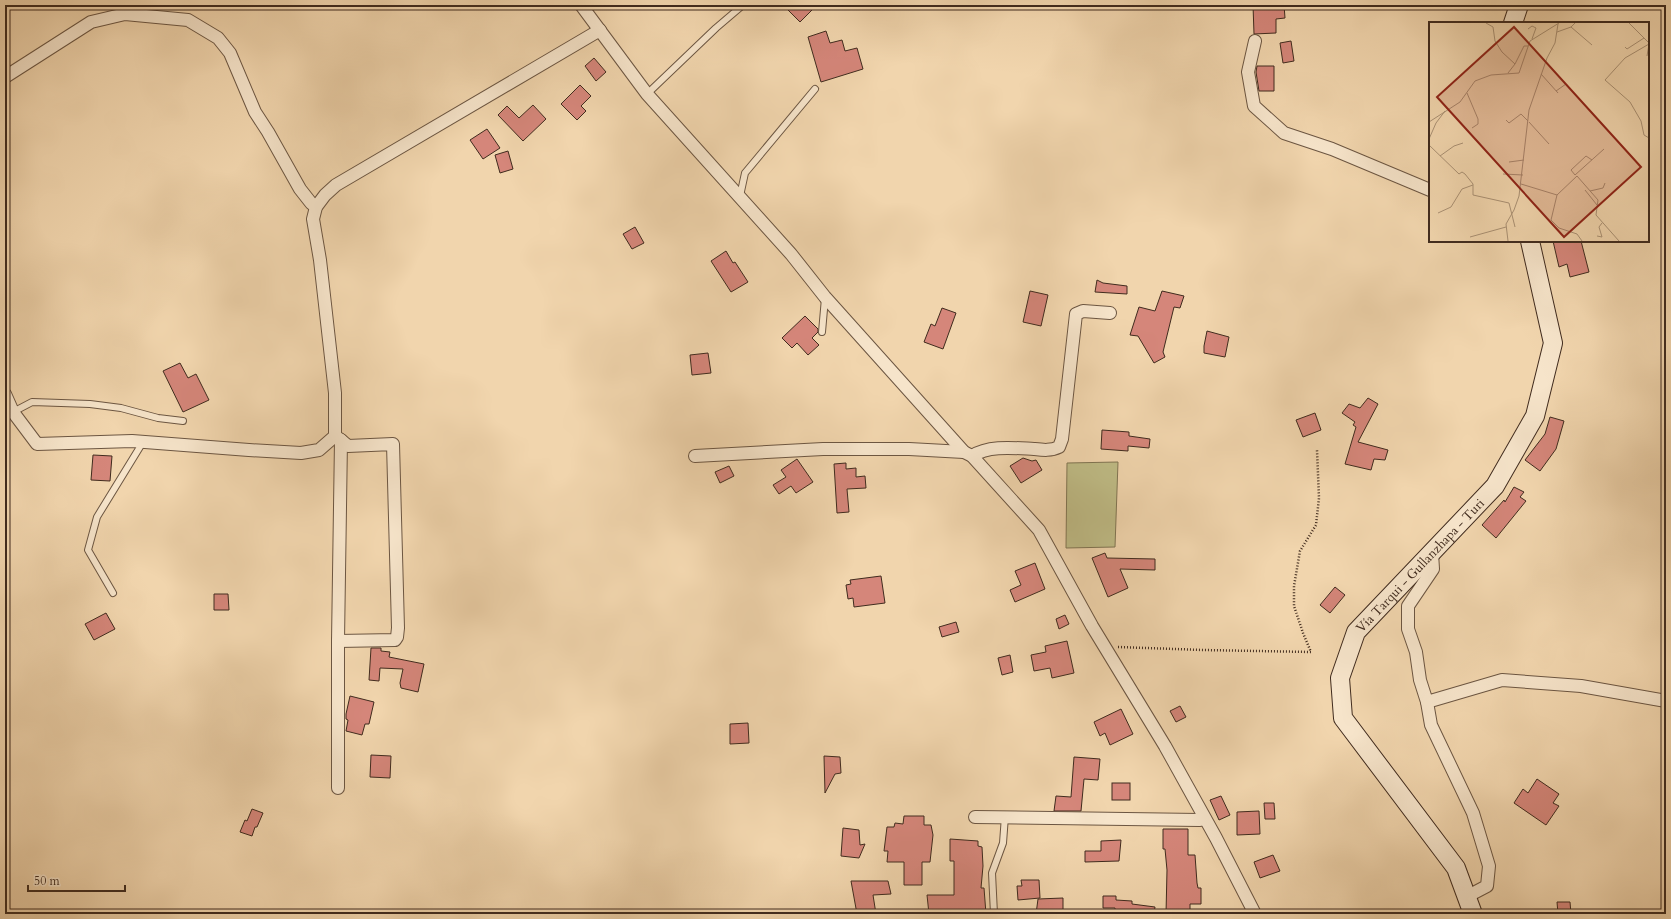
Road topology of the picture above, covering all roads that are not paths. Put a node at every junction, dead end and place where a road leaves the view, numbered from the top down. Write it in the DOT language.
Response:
graph roads {
  1 [pos="581,5"];
  2 [pos="743,5"];
  3 [pos="1519,5"];
  4 [pos="1513,22"];
  5 [pos="600,30"];
  6 [pos="1255,41"];
  7 [pos="5,77"];
  8 [pos="814,89"];
  9 [pos="648,94"];
  10 [pos="1429,190"];
  11 [pos="740,196"];
  12 [pos="316,206"];
  13 [pos="1530,242"];
  14 [pos="825,297"];
  15 [pos="1110,314"];
  16 [pos="822,332"];
  17 [pos="5,394"];
  18 [pos="13,412"];
  19 [pos="183,422"];
  20 [pos="338,438"];
  21 [pos="143,442"];
  22 [pos="968,454"];
  23 [pos="695,456"];
  24 [pos="1432,553"];
  25 [pos="113,593"];
  26 [pos="338,641"];
  27 [pos="1666,701"];
  28 [pos="1427,702"];
  29 [pos="338,788"];
  30 [pos="1005,816"];
  31 [pos="975,817"];
  32 [pos="1205,818"];
  33 [pos="1466,897"];
  34 [pos="994,914"];
  35 [pos="1255,914"];
  36 [pos="1473,914"];
  1 -- 5 [label="street"];
  2 -- 9 [label="lane"];
  3 -- 4 [label="main road"];
  5 -- 9 [label="street"];
  5 -- 12 [label="street"];
  6 -- 10 [label="street"];
  7 -- 12 [label="street"];
  8 -- 11 [label="lane"];
  9 -- 11 [label="street"];
  11 -- 14 [label="street"];
  12 -- 20 [label="street"];
  13 -- 24 [label="main road, Vía Tarqui - Gullanzhapa - Turi"];
  14 -- 16 [label="lane"];
  14 -- 22 [label="street"];
  15 -- 22 [label="street"];
  17 -- 18 [label="street"];
  18 -- 19 [label="lane"];
  18 -- 21 [label="street"];
  20 -- 21 [label="street"];
  20 -- 26 [label="street"];
  20 -- 26 [label="street"];
  21 -- 25 [label="lane"];
  22 -- 23 [label="street"];
  22 -- 32 [label="street"];
  24 -- 28 [label="street"];
  24 -- 33 [label="main road, Vía Tarqui - Gullanzhapa - Turi"];
  26 -- 29 [label="street"];
  27 -- 28 [label="street"];
  28 -- 33 [label="street"];
  30 -- 31 [label="street"];
  30 -- 32 [label="street"];
  30 -- 34 [label="lane"];
  32 -- 35 [label="street"];
  33 -- 36 [label="main road, Vía Tarqui - Gullanzhapa - Turi"];
}
